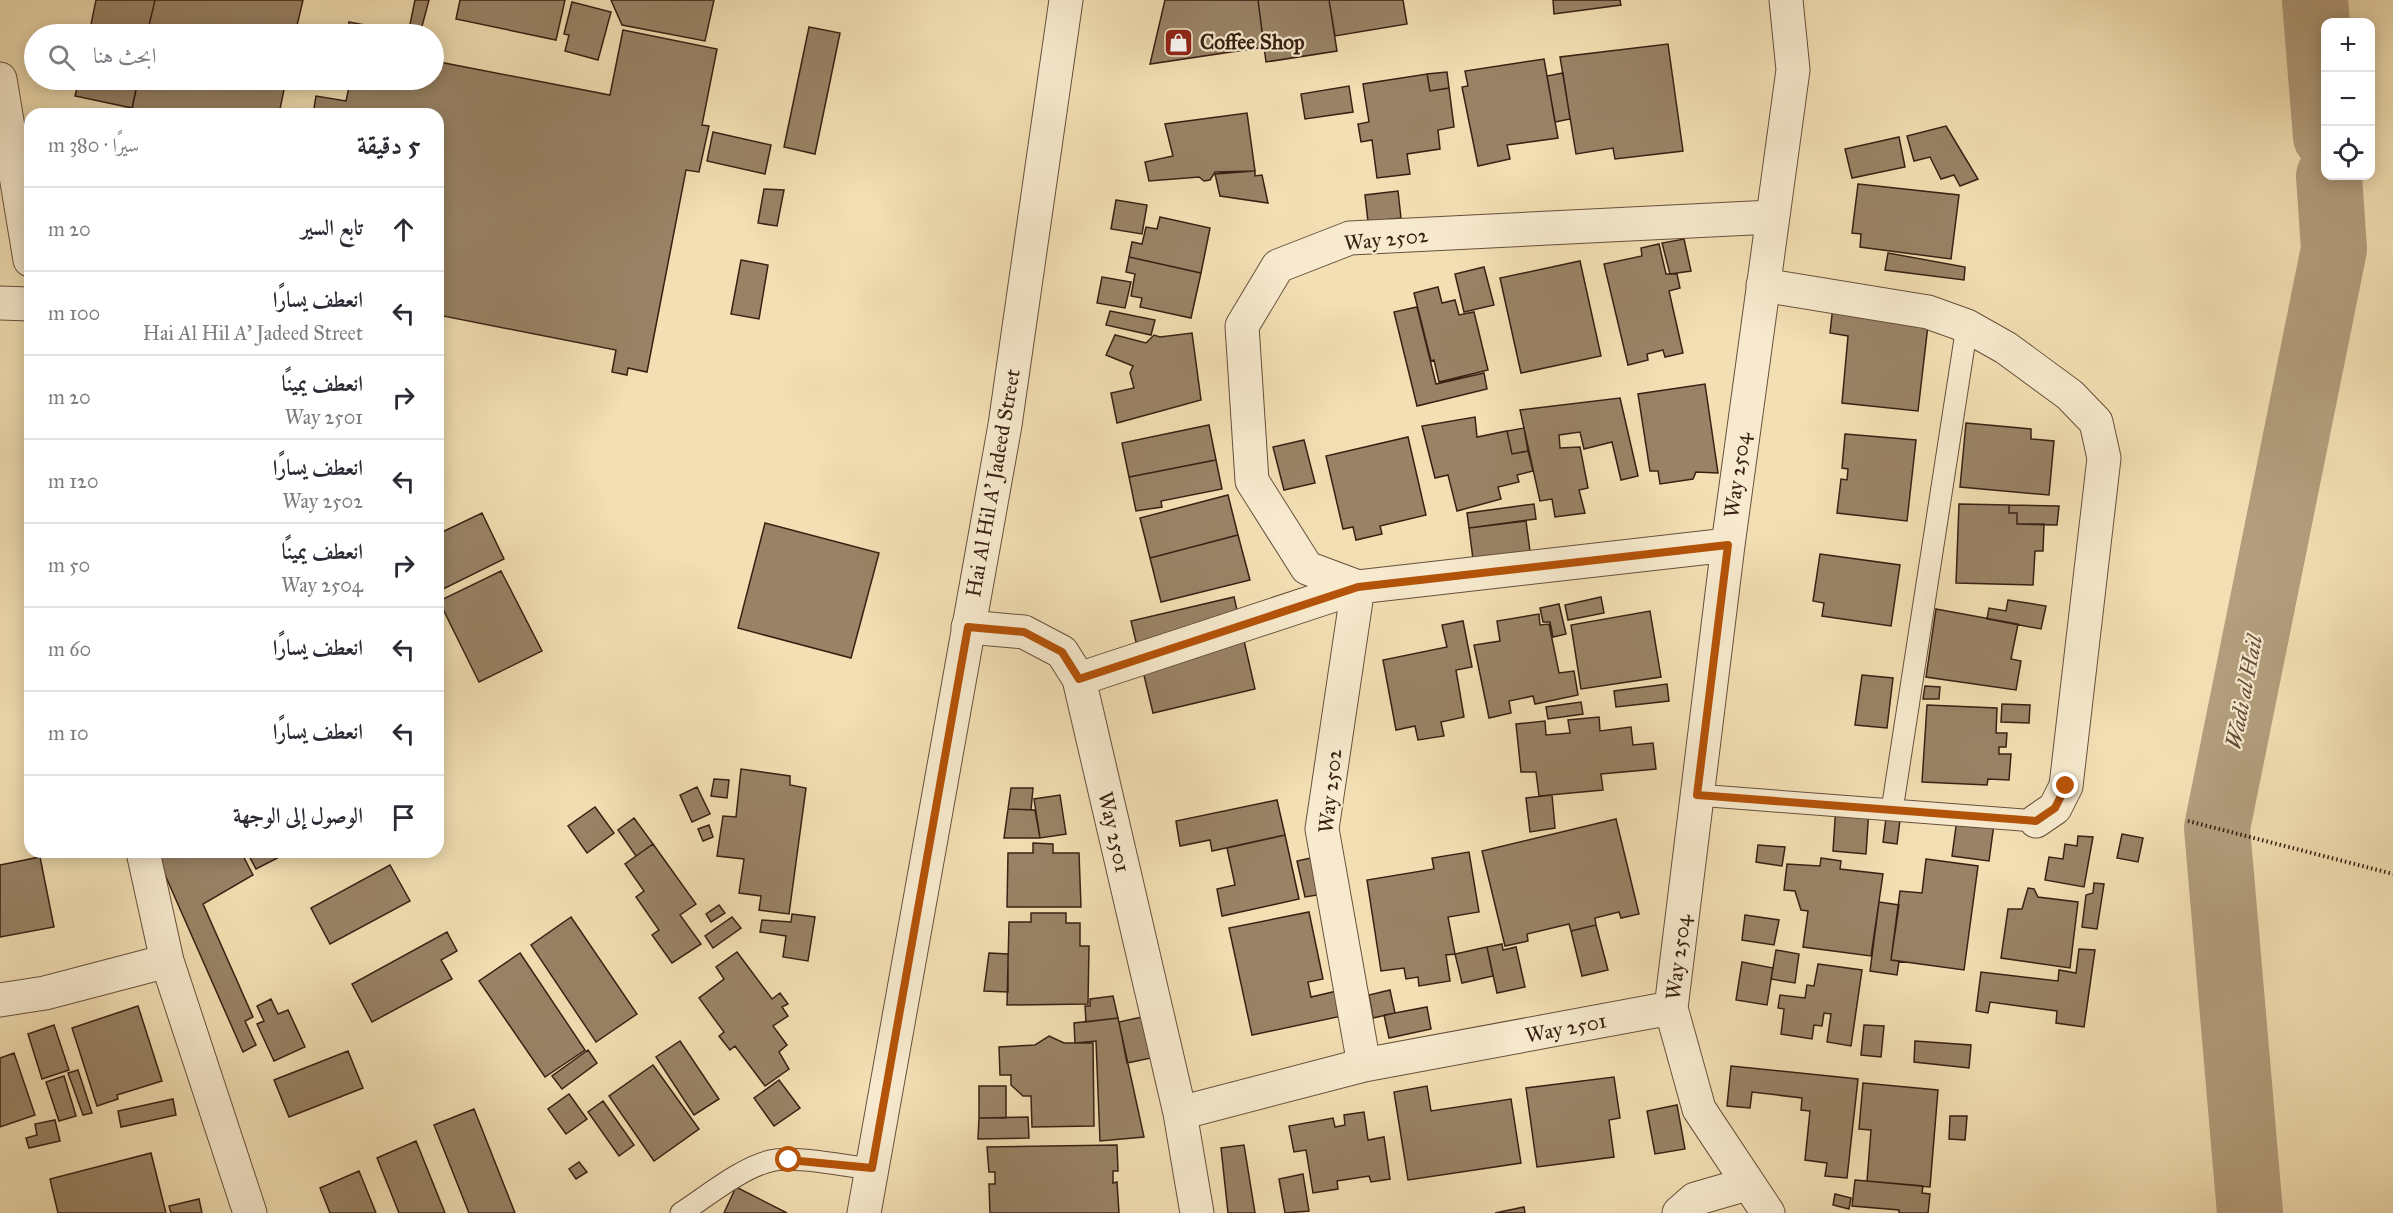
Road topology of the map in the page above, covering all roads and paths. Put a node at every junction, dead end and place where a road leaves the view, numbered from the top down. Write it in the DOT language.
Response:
graph roads {
  1 [pos="1066,0"];
  2 [pos="1785,0"];
  3 [pos="0,79"];
  4 [pos="1772,216"];
  5 [pos="24,224"];
  6 [pos="1763,285"];
  7 [pos="0,303"];
  8 [pos="24,304"];
  9 [pos="1967,326"];
  10 [pos="1728,545"];
  11 [pos="1358,587"];
  12 [pos="968,627"];
  13 [pos="1079,679"];
  14 [pos="1697,795"];
  15 [pos="1892,810"];
  16 [pos="2036,821"];
  17 [pos="2188,821"];
  18 [pos="144,858"];
  19 [pos="2393,874"];
  20 [pos="167,961"];
  21 [pos="0,1000"];
  22 [pos="1671,1008"];
  23 [pos="1364,1065"];
  24 [pos="1180,1113"];
  25 [pos="872,1168"];
  26 [pos="1747,1184"];
  27 [pos="250,1213"];
  28 [pos="681,1213"];
  29 [pos="864,1213"];
  30 [pos="1197,1213"];
  31 [pos="1679,1213"];
  32 [pos="1768,1213"];
  1 -- 12 [label="street, Hai Al Hil A' Jadeed Street"];
  2 -- 4 [label="street, Way 2504"];
  3 -- 5 [label="street"];
  4 -- 6 [label="street, Way 2504"];
  4 -- 11 [label="street, Way 2502"];
  6 -- 9 [label="street"];
  6 -- 10 [label="street, Way 2504"];
  7 -- 8 [label="street"];
  9 -- 15 [label="lane"];
  9 -- 16 [label="street"];
  10 -- 11 [label="street, Way 2502"];
  10 -- 14 [label="street, Way 2504"];
  11 -- 13 [label="street, Way 2502"];
  11 -- 23 [label="street, Way 2502"];
  12 -- 13 [label="street, Way 2501"];
  12 -- 25 [label="street, Hai Al Hil A' Jadeed Street"];
  13 -- 24 [label="street, Way 2501"];
  14 -- 15 [label="lane"];
  14 -- 22 [label="street, Way 2504"];
  15 -- 16 [label="lane"];
  17 -- 19 [label="path"];
  18 -- 20 [label="street"];
  20 -- 21 [label="street"];
  20 -- 27 [label="street"];
  22 -- 23 [label="street, Way 2501"];
  22 -- 26 [label="street, Way 2504"];
  23 -- 24 [label="street, Way 2501"];
  24 -- 30 [label="street, Way 2501"];
  25 -- 28 [label="lane"];
  25 -- 29 [label="street, Hai Al Hil A' Jadeed Street"];
  26 -- 31 [label="street"];
  26 -- 32 [label="street, Way 2504"];
}
